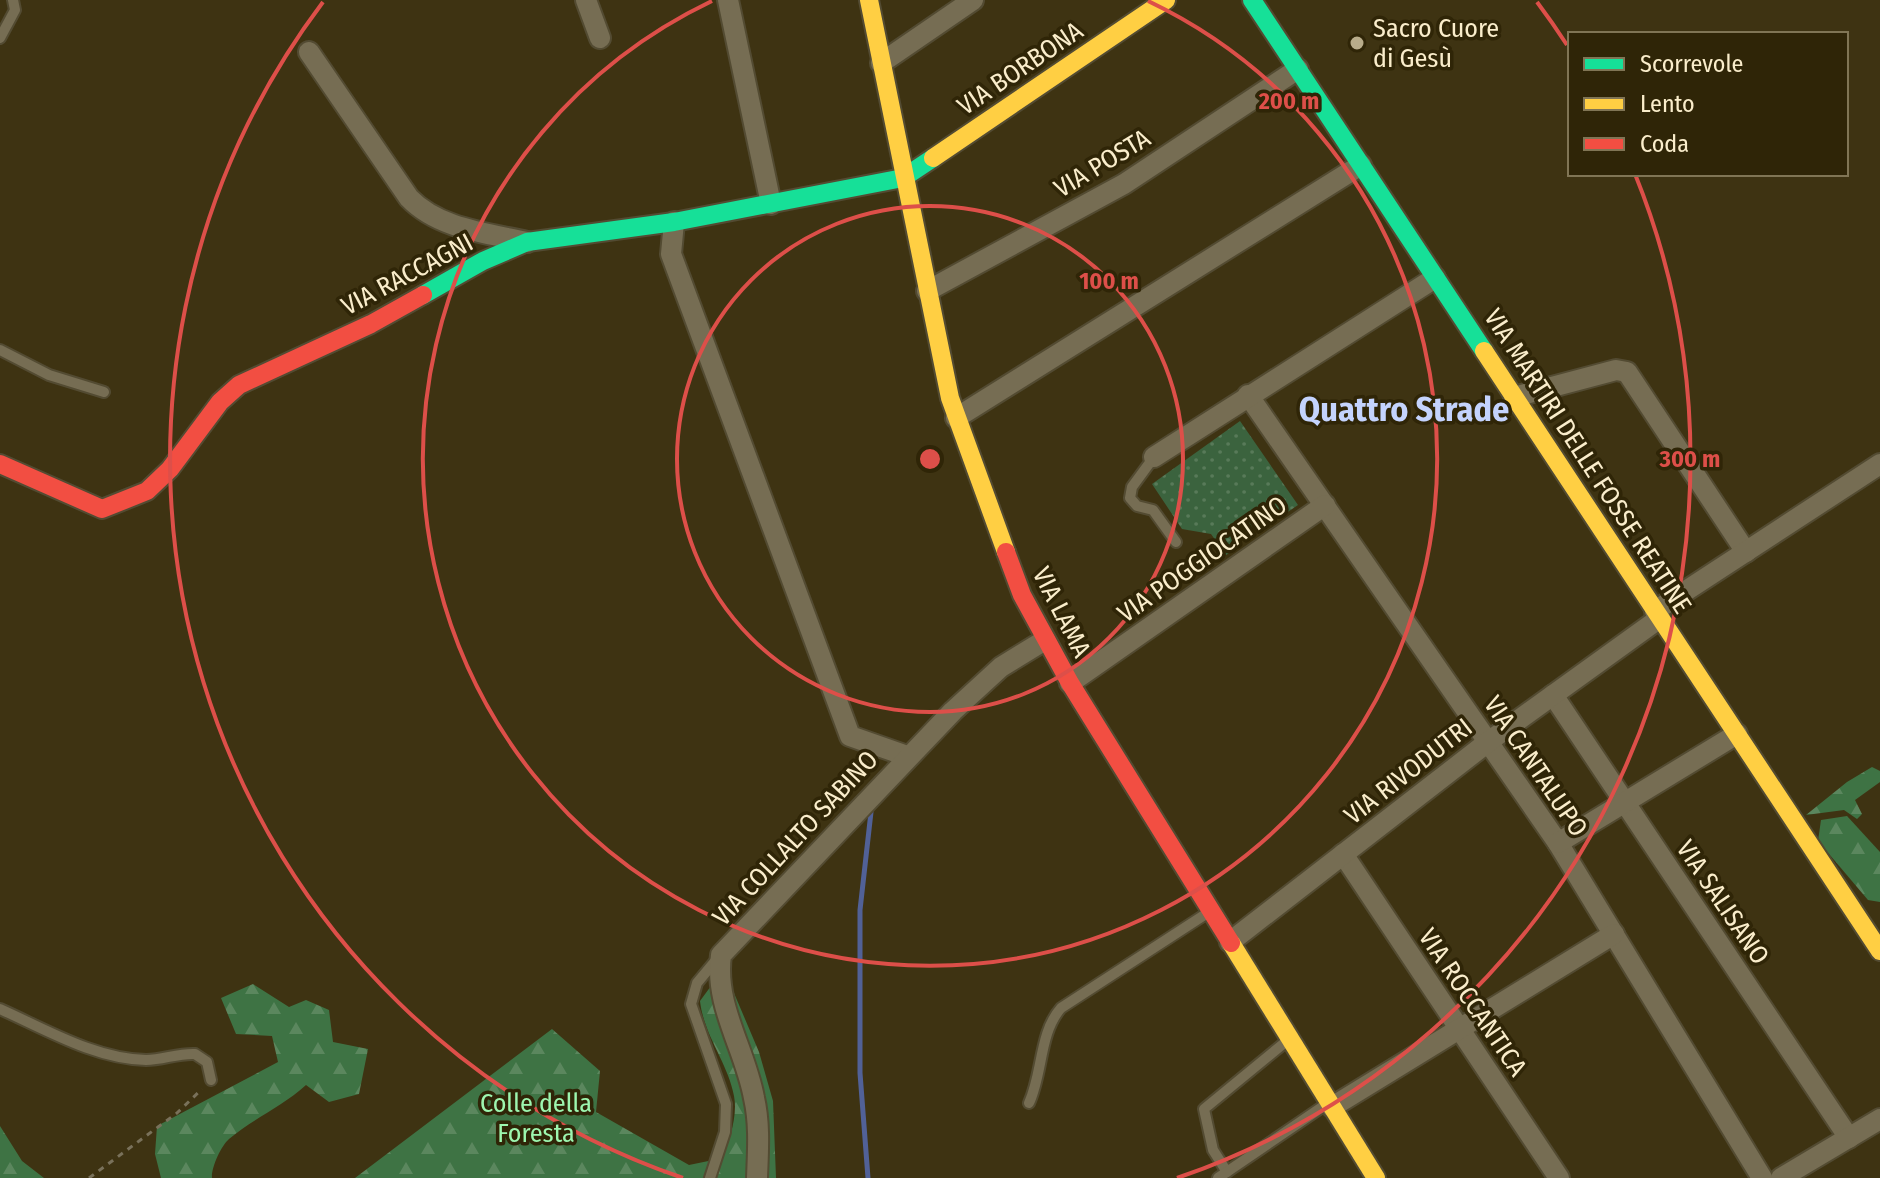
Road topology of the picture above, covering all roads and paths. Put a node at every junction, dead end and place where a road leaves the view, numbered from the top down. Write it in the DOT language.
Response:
graph roads {
  1 [pos="13,0"];
  2 [pos="586,0"];
  3 [pos="728,0"];
  4 [pos="869,0"];
  5 [pos="973,0"];
  6 [pos="1166,0"];
  7 [pos="1252,0"];
  8 [pos="0,38"];
  9 [pos="600,38"];
  10 [pos="309,52"];
  11 [pos="881,63"];
  12 [pos="1298,69"];
  13 [pos="1361,165"];
  14 [pos="903,178"];
  15 [pos="771,204"];
  16 [pos="674,222"];
  17 [pos="527,242"];
  18 [pos="1435,278"];
  19 [pos="927,291"];
  20 [pos="0,350"];
  21 [pos="104,392"];
  22 [pos="1248,395"];
  23 [pos="1514,397"];
  24 [pos="956,418"];
  25 [pos="1154,457"];
  26 [pos="0,464"];
  27 [pos="1880,464"];
  28 [pos="1325,505"];
  29 [pos="1176,542"];
  30 [pos="1746,552"];
  31 [pos="1658,614"];
  32 [pos="1045,640"];
  33 [pos="1070,683"];
  34 [pos="1553,695"];
  35 [pos="1737,734"];
  36 [pos="1488,742"];
  37 [pos="907,756"];
  38 [pos="1624,802"];
  39 [pos="1558,843"];
  40 [pos="1343,854"];
  41 [pos="1211,911"];
  42 [pos="1614,934"];
  43 [pos="1230,942"];
  44 [pos="1880,951"];
  45 [pos="721,955"];
  46 [pos="0,1009"];
  47 [pos="1460,1029"];
  48 [pos="1290,1039"];
  49 [pos="211,1080"];
  50 [pos="1029,1103"];
  51 [pos="1331,1104"];
  52 [pos="1880,1119"];
  53 [pos="1849,1138"];
  54 [pos="1223,1175"];
  55 [pos="89,1178"];
  56 [pos="710,1178"];
  57 [pos="757,1178"];
  58 [pos="1376,1178"];
  59 [pos="1559,1178"];
  60 [pos="1762,1178"];
  61 [pos="1781,1178"];
  1 -- 8 [label="lane"];
  2 -- 9 [label="street"];
  3 -- 15 [label="street"];
  4 -- 11 [label="main road, VIA LAMA"];
  5 -- 11 [label="street"];
  6 -- 14 [label="main road, VIA BORBONA"];
  7 -- 12 [label="main road, VIA MARTIRI DELLE FOSSE REATINE"];
  10 -- 17 [label="street"];
  11 -- 14 [label="main road, VIA LAMA"];
  12 -- 13 [label="main road, VIA MARTIRI DELLE FOSSE REATINE"];
  12 -- 19 [label="street, VIA POSTA"];
  13 -- 18 [label="main road, VIA MARTIRI DELLE FOSSE REATINE"];
  13 -- 24 [label="street"];
  14 -- 15 [label="main road, VIA RACCAGNI"];
  14 -- 19 [label="main road, VIA LAMA"];
  15 -- 16 [label="main road, VIA RACCAGNI"];
  16 -- 17 [label="main road, VIA RACCAGNI"];
  16 -- 37 [label="street"];
  17 -- 26 [label="main road, VIA RACCAGNI"];
  18 -- 22 [label="street"];
  18 -- 23 [label="main road, VIA MARTIRI DELLE FOSSE REATINE"];
  19 -- 24 [label="main road, VIA LAMA"];
  20 -- 21 [label="lane"];
  22 -- 25 [label="street"];
  22 -- 28 [label="street, VIA CANTALUPO"];
  23 -- 30 [label="street"];
  23 -- 31 [label="main road, VIA MARTIRI DELLE FOSSE REATINE"];
  24 -- 32 [label="main road, VIA LAMA"];
  25 -- 29 [label="lane"];
  27 -- 30 [label="street, VIA RIVODUTRI"];
  28 -- 33 [label="street, VIA POGGIOCATINO"];
  28 -- 36 [label="street, VIA CANTALUPO"];
  30 -- 31 [label="street, VIA RIVODUTRI"];
  31 -- 34 [label="street, VIA RIVODUTRI"];
  31 -- 35 [label="main road, VIA MARTIRI DELLE FOSSE REATINE"];
  32 -- 33 [label="main road, VIA LAMA"];
  32 -- 37 [label="street, VIA COLLALTO SABINO"];
  33 -- 41 [label="main road, VIA LAMA"];
  34 -- 36 [label="street, VIA RIVODUTRI"];
  34 -- 38 [label="street, VIA SALISANO"];
  35 -- 38 [label="street"];
  35 -- 44 [label="main road, VIA MARTIRI DELLE FOSSE REATINE"];
  36 -- 39 [label="street, VIA CANTALUPO"];
  36 -- 40 [label="street, VIA RIVODUTRI"];
  37 -- 45 [label="street, VIA COLLALTO SABINO"];
  38 -- 39 [label="street"];
  38 -- 53 [label="street, VIA SALISANO"];
  39 -- 42 [label="street, VIA CANTALUPO"];
  40 -- 43 [label="street, VIA RIVODUTRI"];
  40 -- 47 [label="street, VIA ROCCANTICA"];
  41 -- 43 [label="main road, VIA LAMA"];
  41 -- 50 [label="lane"];
  42 -- 47 [label="street"];
  42 -- 60 [label="street, VIA CANTALUPO"];
  43 -- 48 [label="main road, VIA LAMA"];
  45 -- 56 [label="lane"];
  45 -- 57 [label="street, VIA COLLALTO SABINO"];
  46 -- 49 [label="lane"];
  47 -- 51 [label="street"];
  47 -- 59 [label="street, VIA ROCCANTICA"];
  48 -- 51 [label="main road, VIA LAMA"];
  48 -- 54 [label="lane"];
  49 -- 55 [label="path"];
  51 -- 54 [label="lane"];
  51 -- 58 [label="main road, VIA LAMA"];
  52 -- 53 [label="street"];
  53 -- 61 [label="street"];
}
